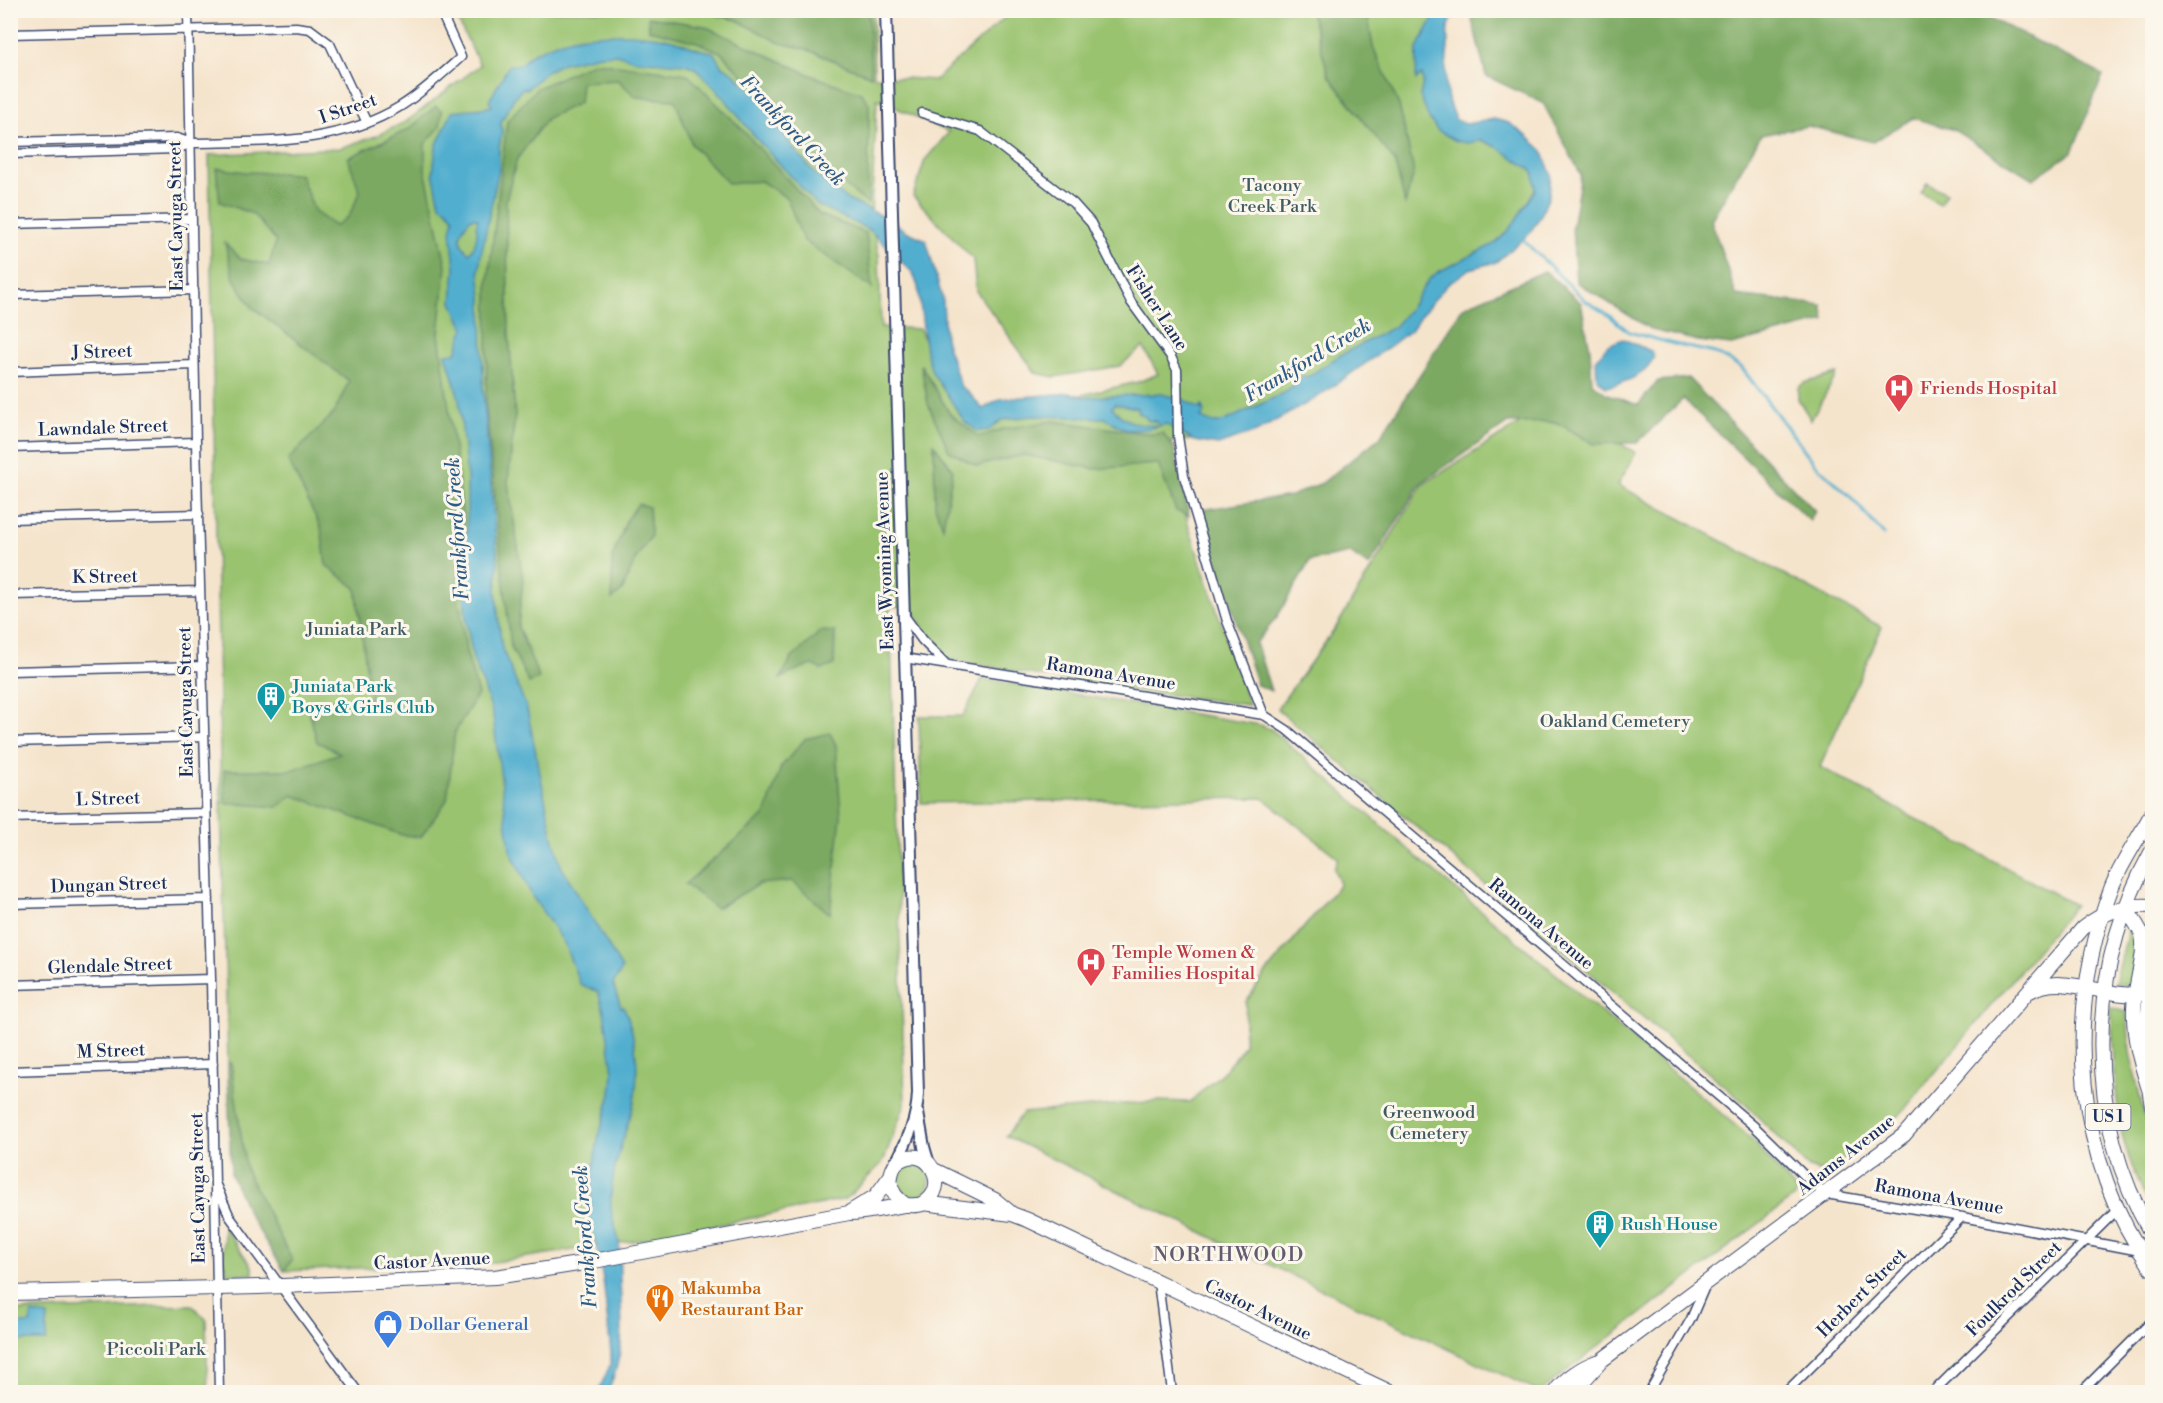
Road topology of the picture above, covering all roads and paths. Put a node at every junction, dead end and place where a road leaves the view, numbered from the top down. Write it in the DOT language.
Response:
graph roads {
  1 [pos="188,10"];
  2 [pos="440,10"];
  3 [pos="887,12"];
  4 [pos="188,30"];
  5 [pos="10,34"];
  6 [pos="922,113"];
  7 [pos="367,123"];
  8 [pos="10,142"];
  9 [pos="191,143"];
  10 [pos="10,153"];
  11 [pos="192,219"];
  12 [pos="10,224"];
  13 [pos="194,290"];
  14 [pos="10,295"];
  15 [pos="194,365"];
  16 [pos="10,372"];
  17 [pos="196,442"];
  18 [pos="10,448"];
  19 [pos="199,514"];
  20 [pos="10,519"];
  21 [pos="200,591"];
  22 [pos="10,595"];
  23 [pos="903,613"];
  24 [pos="904,658"];
  25 [pos="946,664"];
  26 [pos="202,666"];
  27 [pos="10,671"];
  28 [pos="1264,715"];
  29 [pos="203,737"];
  30 [pos="10,742"];
  31 [pos="205,813"];
  32 [pos="2152,813"];
  33 [pos="10,818"];
  34 [pos="2152,851"];
  35 [pos="209,899"];
  36 [pos="10,904"];
  37 [pos="2152,906"];
  38 [pos="2125,908"];
  39 [pos="2102,914"];
  40 [pos="211,979"];
  41 [pos="10,985"];
  42 [pos="2085,988"];
  43 [pos="2152,988"];
  44 [pos="2104,990"];
  45 [pos="2025,993"];
  46 [pos="2134,994"];
  47 [pos="213,1064"];
  48 [pos="10,1071"];
  49 [pos="2149,1089"];
  50 [pos="2152,1106"];
  51 [pos="917,1110"];
  52 [pos="896,1163"];
  53 [pos="932,1167"];
  54 [pos="890,1178"];
  55 [pos="215,1183"];
  56 [pos="1826,1194"];
  57 [pos="923,1203"];
  58 [pos="906,1205"];
  59 [pos="2118,1209"];
  60 [pos="849,1213"];
  61 [pos="1012,1214"];
  62 [pos="1962,1217"];
  63 [pos="2152,1235"];
  64 [pos="2086,1240"];
  65 [pos="2140,1251"];
  66 [pos="2152,1269"];
  67 [pos="1158,1282"];
  68 [pos="1707,1282"];
  69 [pos="280,1286"];
  70 [pos="216,1288"];
  71 [pos="10,1293"];
  72 [pos="2152,1321"];
  73 [pos="1602,1360"];
  74 [pos="219,1392"];
  75 [pos="358,1392"];
  76 [pos="1172,1392"];
  77 [pos="1390,1392"];
  78 [pos="1555,1392"];
  79 [pos="1568,1392"];
  80 [pos="1649,1392"];
  81 [pos="1786,1392"];
  82 [pos="1933,1392"];
  83 [pos="2081,1392"];
  1 -- 4 [label="street, East Cayuga Street"];
  2 -- 7 [label="street, I Street"];
  3 -- 23 [label="street, East Wyoming Avenue"];
  4 -- 5 [label="street"];
  4 -- 7 [label="street"];
  4 -- 9 [label="street, East Cayuga Street"];
  6 -- 28 [label="street, Fisher Lane"];
  7 -- 9 [label="street, I Street"];
  8 -- 9 [label="street, I Street"];
  9 -- 10 [label="street, I Street"];
  9 -- 11 [label="street, East Cayuga Street"];
  11 -- 12 [label="street"];
  11 -- 13 [label="street, East Cayuga Street"];
  13 -- 14 [label="street"];
  13 -- 15 [label="street, East Cayuga Street"];
  15 -- 16 [label="street, J Street"];
  15 -- 17 [label="street, East Cayuga Street"];
  17 -- 18 [label="street, Lawndale Street"];
  17 -- 19 [label="street, East Cayuga Street"];
  19 -- 20 [label="street"];
  19 -- 21 [label="street, East Cayuga Street"];
  21 -- 22 [label="street, K Street"];
  21 -- 26 [label="street, East Cayuga Street"];
  23 -- 24 [label="street, East Wyoming Avenue"];
  23 -- 25 [label="street"];
  24 -- 25 [label="street, Ramona Avenue"];
  24 -- 51 [label="street, East Wyoming Avenue"];
  25 -- 28 [label="street, Ramona Avenue"];
  26 -- 27 [label="street"];
  26 -- 29 [label="street, East Cayuga Street"];
  28 -- 56 [label="street, Ramona Avenue"];
  29 -- 30 [label="street"];
  29 -- 31 [label="street, East Cayuga Street"];
  31 -- 33 [label="street, L Street"];
  31 -- 35 [label="street, East Cayuga Street"];
  32 -- 39 [label="main road, US 1"];
  34 -- 38 [label="main road, US 1"];
  35 -- 36 [label="street, Dungan Street"];
  35 -- 40 [label="street, East Cayuga Street"];
  37 -- 38 [label="main road"];
  38 -- 39 [label="main road"];
  38 -- 44 [label="main road, US 1"];
  38 -- 46 [label="main road"];
  39 -- 42 [label="main road, US 1"];
  39 -- 45 [label="main road, Adams Avenue"];
  40 -- 41 [label="street, Glendale Street"];
  40 -- 47 [label="street, East Cayuga Street"];
  42 -- 44 [label="main road"];
  42 -- 45 [label="main road"];
  42 -- 59 [label="main road, US 1"];
  43 -- 46 [label="main road"];
  43 -- 49 [label="main road, US 1"];
  44 -- 46 [label="main road"];
  44 -- 63 [label="main road, US 1"];
  45 -- 56 [label="main road, Adams Avenue"];
  46 -- 49 [label="main road"];
  47 -- 48 [label="street, M Street"];
  47 -- 55 [label="street, East Cayuga Street"];
  49 -- 50 [label="main road, US 1"];
  51 -- 52 [label="street, East Wyoming Avenue"];
  51 -- 53 [label="street, East Wyoming Avenue"];
  52 -- 53 [label="main road"];
  52 -- 54 [label="main road"];
  53 -- 57 [label="main road"];
  53 -- 61 [label="main road, Castor Avenue"];
  54 -- 58 [label="main road"];
  54 -- 60 [label="main road, Castor Avenue"];
  55 -- 69 [label="street"];
  55 -- 70 [label="street, East Cayuga Street"];
  56 -- 62 [label="street, Ramona Avenue"];
  56 -- 68 [label="main road, Adams Avenue"];
  57 -- 58 [label="main road"];
  57 -- 61 [label="main road, Castor Avenue"];
  58 -- 60 [label="main road, Castor Avenue"];
  59 -- 64 [label="street, Foulkrod Street"];
  59 -- 65 [label="main road, US 1"];
  60 -- 69 [label="main road, Castor Avenue"];
  61 -- 67 [label="main road, Castor Avenue"];
  62 -- 64 [label="street, Ramona Avenue"];
  62 -- 81 [label="street, Herbert Street"];
  64 -- 65 [label="street, Ramona Avenue"];
  64 -- 82 [label="street, Foulkrod Street"];
  65 -- 66 [label="main road, US 1"];
  67 -- 76 [label="street"];
  67 -- 77 [label="main road, Castor Avenue"];
  68 -- 73 [label="main road, Adams Avenue"];
  68 -- 80 [label="street"];
  69 -- 70 [label="main road, Castor Avenue"];
  69 -- 75 [label="street"];
  70 -- 71 [label="main road, Castor Avenue"];
  70 -- 74 [label="street, East Cayuga Street"];
  72 -- 83 [label="street"];
  73 -- 78 [label="main road, Adams Avenue"];
  73 -- 79 [label="main road, Adams Avenue"];
}
